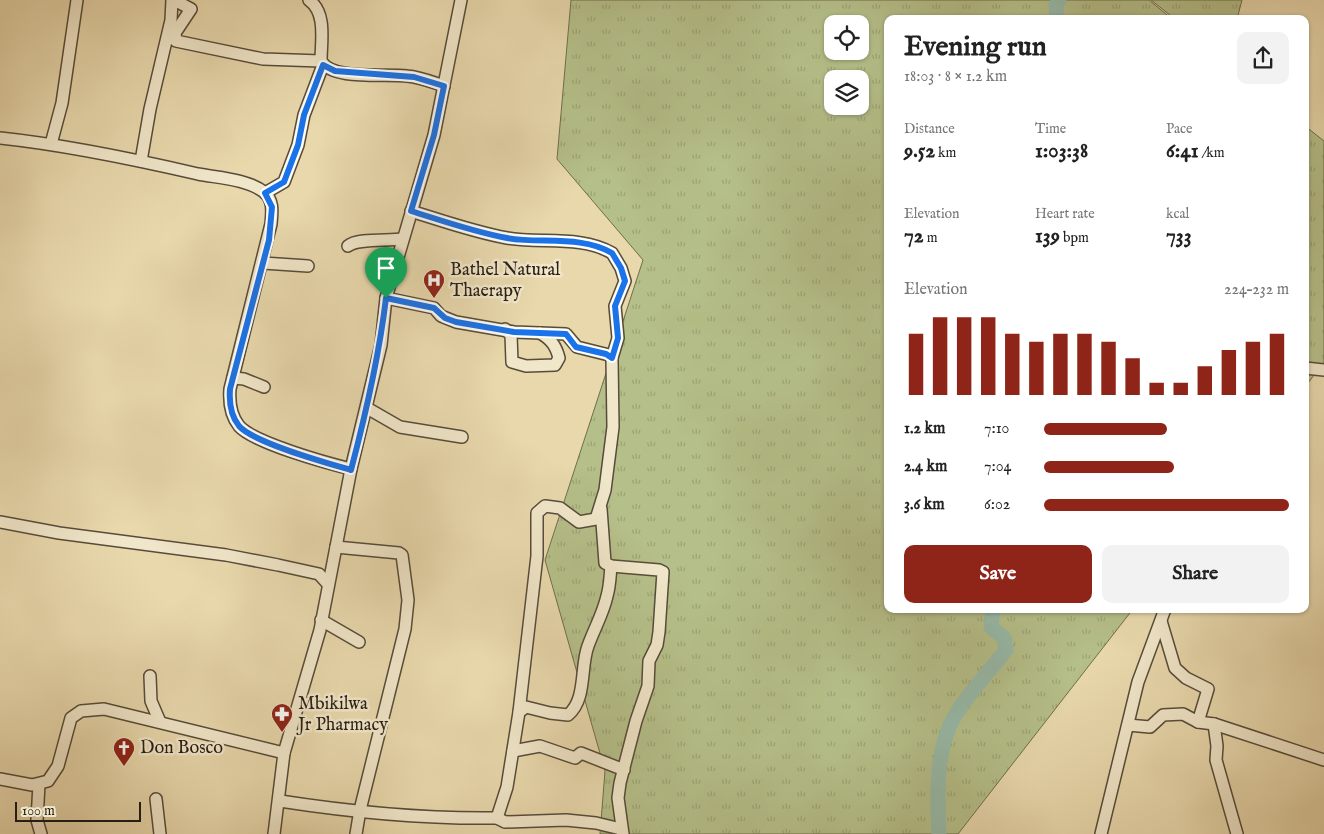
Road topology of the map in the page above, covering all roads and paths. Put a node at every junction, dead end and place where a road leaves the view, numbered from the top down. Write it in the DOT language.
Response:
graph roads {
  1 [pos="77,0"];
  2 [pos="173,0"];
  3 [pos="308,0"];
  4 [pos="461,0"];
  5 [pos="322,63"];
  6 [pos="444,86"];
  7 [pos="0,138"];
  8 [pos="51,144"];
  9 [pos="141,161"];
  10 [pos="265,193"];
  11 [pos="411,211"];
  12 [pos="402,239"];
  13 [pos="348,246"];
  14 [pos="263,263"];
  15 [pos="308,266"];
  16 [pos="386,298"];
  17 [pos="505,330"];
  18 [pos="540,333"];
  19 [pos="612,358"];
  20 [pos="1309,368"];
  21 [pos="1324,370"];
  22 [pos="233,378"];
  23 [pos="264,387"];
  24 [pos="367,408"];
  25 [pos="462,437"];
  26 [pos="351,470"];
  27 [pos="601,507"];
  28 [pos="0,522"];
  29 [pos="336,547"];
  30 [pos="611,566"];
  31 [pos="328,584"];
  32 [pos="1164,613"];
  33 [pos="321,620"];
  34 [pos="1161,621"];
  35 [pos="359,642"];
  36 [pos="150,676"];
  37 [pos="519,712"];
  38 [pos="160,722"];
  39 [pos="1198,722"];
  40 [pos="1214,724"];
  41 [pos="1128,726"];
  42 [pos="513,752"];
  43 [pos="284,753"];
  44 [pos="1324,760"];
  45 [pos="624,770"];
  46 [pos="0,780"];
  47 [pos="39,784"];
  48 [pos="156,799"];
  49 [pos="280,802"];
  50 [pos="360,810"];
  51 [pos="497,818"];
  52 [pos="622,832"];
  53 [pos="41,834"];
  54 [pos="160,834"];
  55 [pos="274,834"];
  56 [pos="356,834"];
  57 [pos="1101,834"];
  58 [pos="1237,834"];
  1 -- 8 [label="street"];
  2 -- 5 [label="street"];
  2 -- 9 [label="street"];
  3 -- 5 [label="street"];
  4 -- 6 [label="street"];
  5 -- 6 [label="street"];
  5 -- 10 [label="street"];
  6 -- 11 [label="street"];
  7 -- 8 [label="street"];
  8 -- 9 [label="street"];
  9 -- 10 [label="street"];
  10 -- 14 [label="street"];
  11 -- 12 [label="street"];
  11 -- 19 [label="street"];
  12 -- 13 [label="street"];
  12 -- 16 [label="street"];
  14 -- 15 [label="street"];
  14 -- 22 [label="street"];
  16 -- 17 [label="street"];
  16 -- 24 [label="street"];
  17 -- 18 [label="street"];
  17 -- 18 [label="street"];
  18 -- 19 [label="street"];
  19 -- 27 [label="street"];
  20 -- 21 [label="street"];
  22 -- 23 [label="street"];
  22 -- 26 [label="street"];
  24 -- 25 [label="street"];
  24 -- 26 [label="street"];
  26 -- 29 [label="street"];
  27 -- 30 [label="street"];
  27 -- 37 [label="street"];
  28 -- 31 [label="street"];
  29 -- 31 [label="street"];
  29 -- 50 [label="street"];
  30 -- 37 [label="street"];
  30 -- 45 [label="street"];
  31 -- 33 [label="street"];
  32 -- 34 [label="street"];
  33 -- 35 [label="street"];
  33 -- 43 [label="street"];
  34 -- 39 [label="street"];
  34 -- 41 [label="street"];
  36 -- 38 [label="street"];
  37 -- 42 [label="street"];
  38 -- 43 [label="street"];
  38 -- 47 [label="street"];
  39 -- 40 [label="street"];
  39 -- 41 [label="street"];
  40 -- 44 [label="street"];
  40 -- 58 [label="street"];
  41 -- 57 [label="street"];
  42 -- 45 [label="street"];
  42 -- 51 [label="street"];
  43 -- 49 [label="street"];
  45 -- 52 [label="street"];
  46 -- 47 [label="street"];
  47 -- 53 [label="street"];
  48 -- 54 [label="street"];
  49 -- 50 [label="street"];
  49 -- 55 [label="street"];
  50 -- 51 [label="street"];
  50 -- 56 [label="street"];
  51 -- 52 [label="street"];
}
